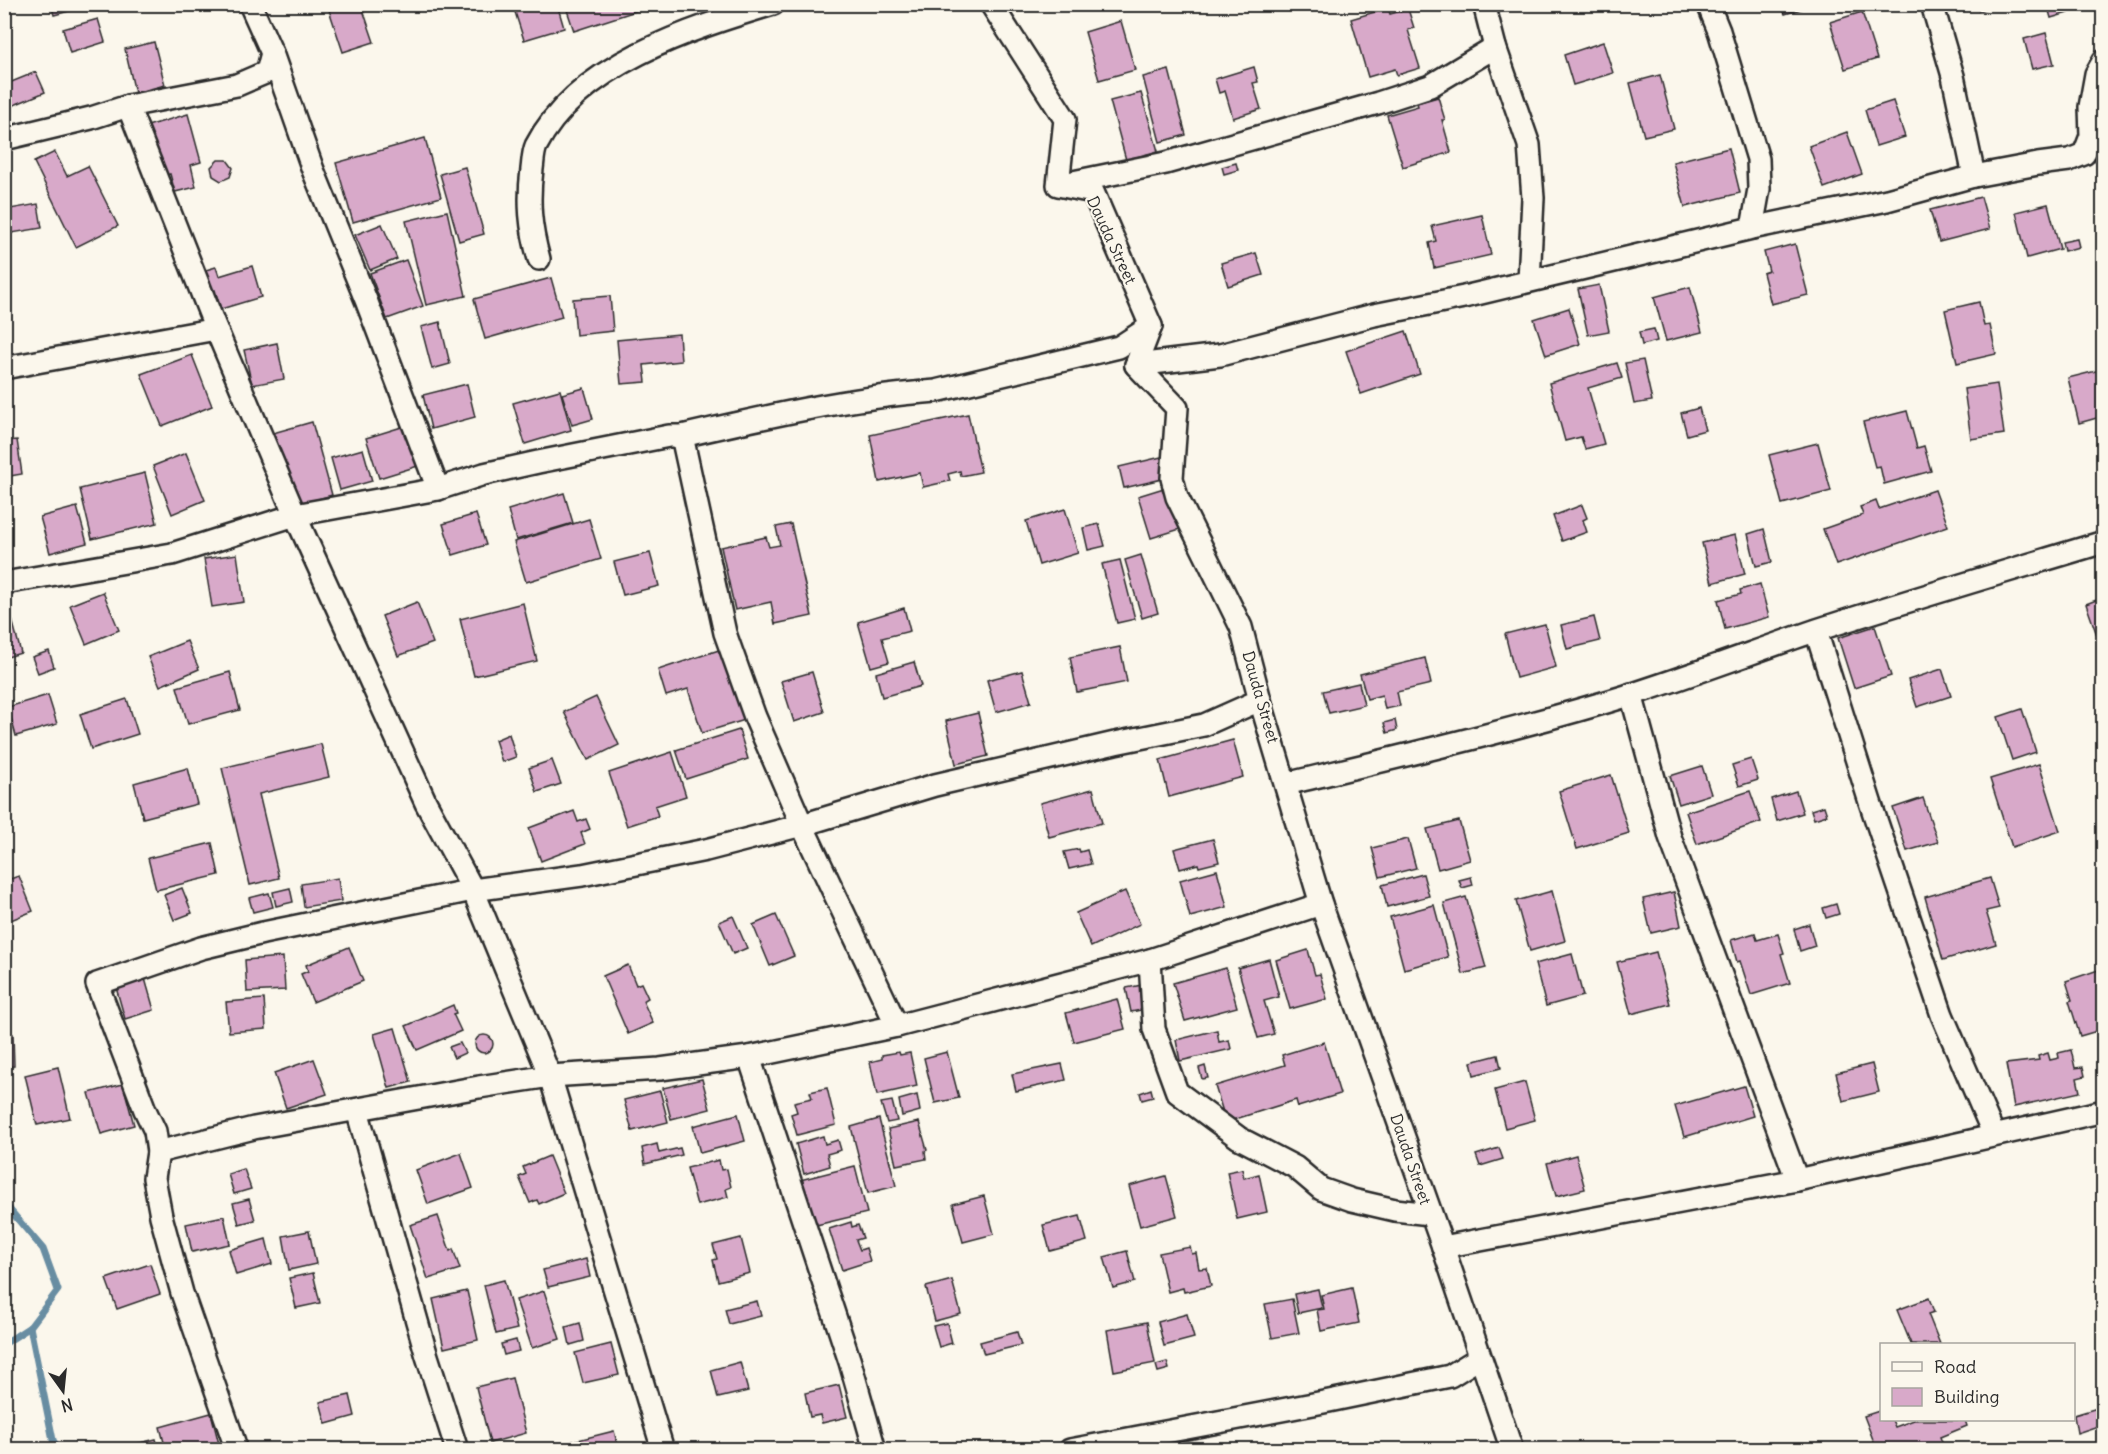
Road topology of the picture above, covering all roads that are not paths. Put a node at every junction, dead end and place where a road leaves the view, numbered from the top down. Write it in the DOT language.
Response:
graph roads {
  1 [pos="250,4"];
  2 [pos="773,4"];
  3 [pos="991,4"];
  4 [pos="1484,4"];
  5 [pos="1708,4"];
  6 [pos="1932,4"];
  7 [pos="1495,47"];
  8 [pos="272,54"];
  9 [pos="2103,60"];
  10 [pos="128,106"];
  11 [pos="4,139"];
  12 [pos="1974,176"];
  13 [pos="1058,185"];
  14 [pos="1752,228"];
  15 [pos="539,259"];
  16 [pos="1529,281"];
  17 [pos="1151,326"];
  18 [pos="216,329"];
  19 [pos="1136,365"];
  20 [pos="4,368"];
  21 [pos="682,436"];
  22 [pos="438,489"];
  23 [pos="295,516"];
  24 [pos="2103,542"];
  25 [pos="4,583"];
  26 [pos="1816,631"];
  27 [pos="1631,694"];
  28 [pos="1260,700"];
  29 [pos="1286,784"];
  30 [pos="802,825"];
  31 [pos="473,890"];
  32 [pos="1321,904"];
  33 [pos="1150,960"];
  34 [pos="897,1026"];
  35 [pos="749,1057"];
  36 [pos="550,1076"];
  37 [pos="357,1110"];
  38 [pos="2103,1111"];
  39 [pos="1994,1135"];
  40 [pos="158,1152"];
  41 [pos="1797,1180"];
  42 [pos="1430,1214"];
  43 [pos="1443,1247"];
  44 [pos="1479,1358"];
  45 [pos="234,1442"];
  46 [pos="1138,1444"];
  47 [pos="457,1449"];
  48 [pos="663,1449"];
  49 [pos="875,1449"];
  50 [pos="1070,1449"];
  51 [pos="1512,1449"];
  1 -- 8 [label="street"];
  2 -- 15 [label="street"];
  3 -- 13 [label="street"];
  4 -- 7 [label="street"];
  5 -- 14 [label="street"];
  6 -- 12 [label="street"];
  7 -- 13 [label="street"];
  7 -- 16 [label="street"];
  8 -- 10 [label="street"];
  8 -- 22 [label="street"];
  9 -- 12 [label="street"];
  10 -- 11 [label="street"];
  10 -- 18 [label="street"];
  12 -- 14 [label="street"];
  13 -- 17 [label="street, Dauda Street"];
  14 -- 16 [label="street"];
  16 -- 19 [label="street"];
  17 -- 19 [label="street"];
  17 -- 21 [label="street"];
  18 -- 20 [label="street"];
  18 -- 23 [label="street"];
  19 -- 28 [label="street, Dauda Street"];
  21 -- 22 [label="street"];
  21 -- 30 [label="street"];
  22 -- 23 [label="street"];
  23 -- 25 [label="street"];
  23 -- 31 [label="street"];
  24 -- 26 [label="street"];
  26 -- 27 [label="street"];
  26 -- 39 [label="street"];
  27 -- 29 [label="street"];
  27 -- 41 [label="street"];
  28 -- 29 [label="street, Dauda Street"];
  28 -- 30 [label="street"];
  29 -- 32 [label="street, Dauda Street"];
  30 -- 31 [label="street"];
  30 -- 34 [label="street"];
  31 -- 36 [label="street"];
  31 -- 40 [label="street"];
  32 -- 33 [label="street"];
  32 -- 42 [label="street, Dauda Street"];
  33 -- 34 [label="street"];
  33 -- 42 [label="street"];
  34 -- 35 [label="street"];
  35 -- 36 [label="street"];
  35 -- 49 [label="street"];
  36 -- 37 [label="street"];
  36 -- 48 [label="street"];
  37 -- 40 [label="street"];
  37 -- 47 [label="street"];
  38 -- 39 [label="street"];
  39 -- 41 [label="street"];
  40 -- 45 [label="street"];
  41 -- 43 [label="street"];
  42 -- 43 [label="street, Dauda Street"];
  43 -- 44 [label="street, Dauda Street"];
  44 -- 46 [label="street"];
  44 -- 51 [label="street, Dauda Street"];
  46 -- 50 [label="street"];
}
